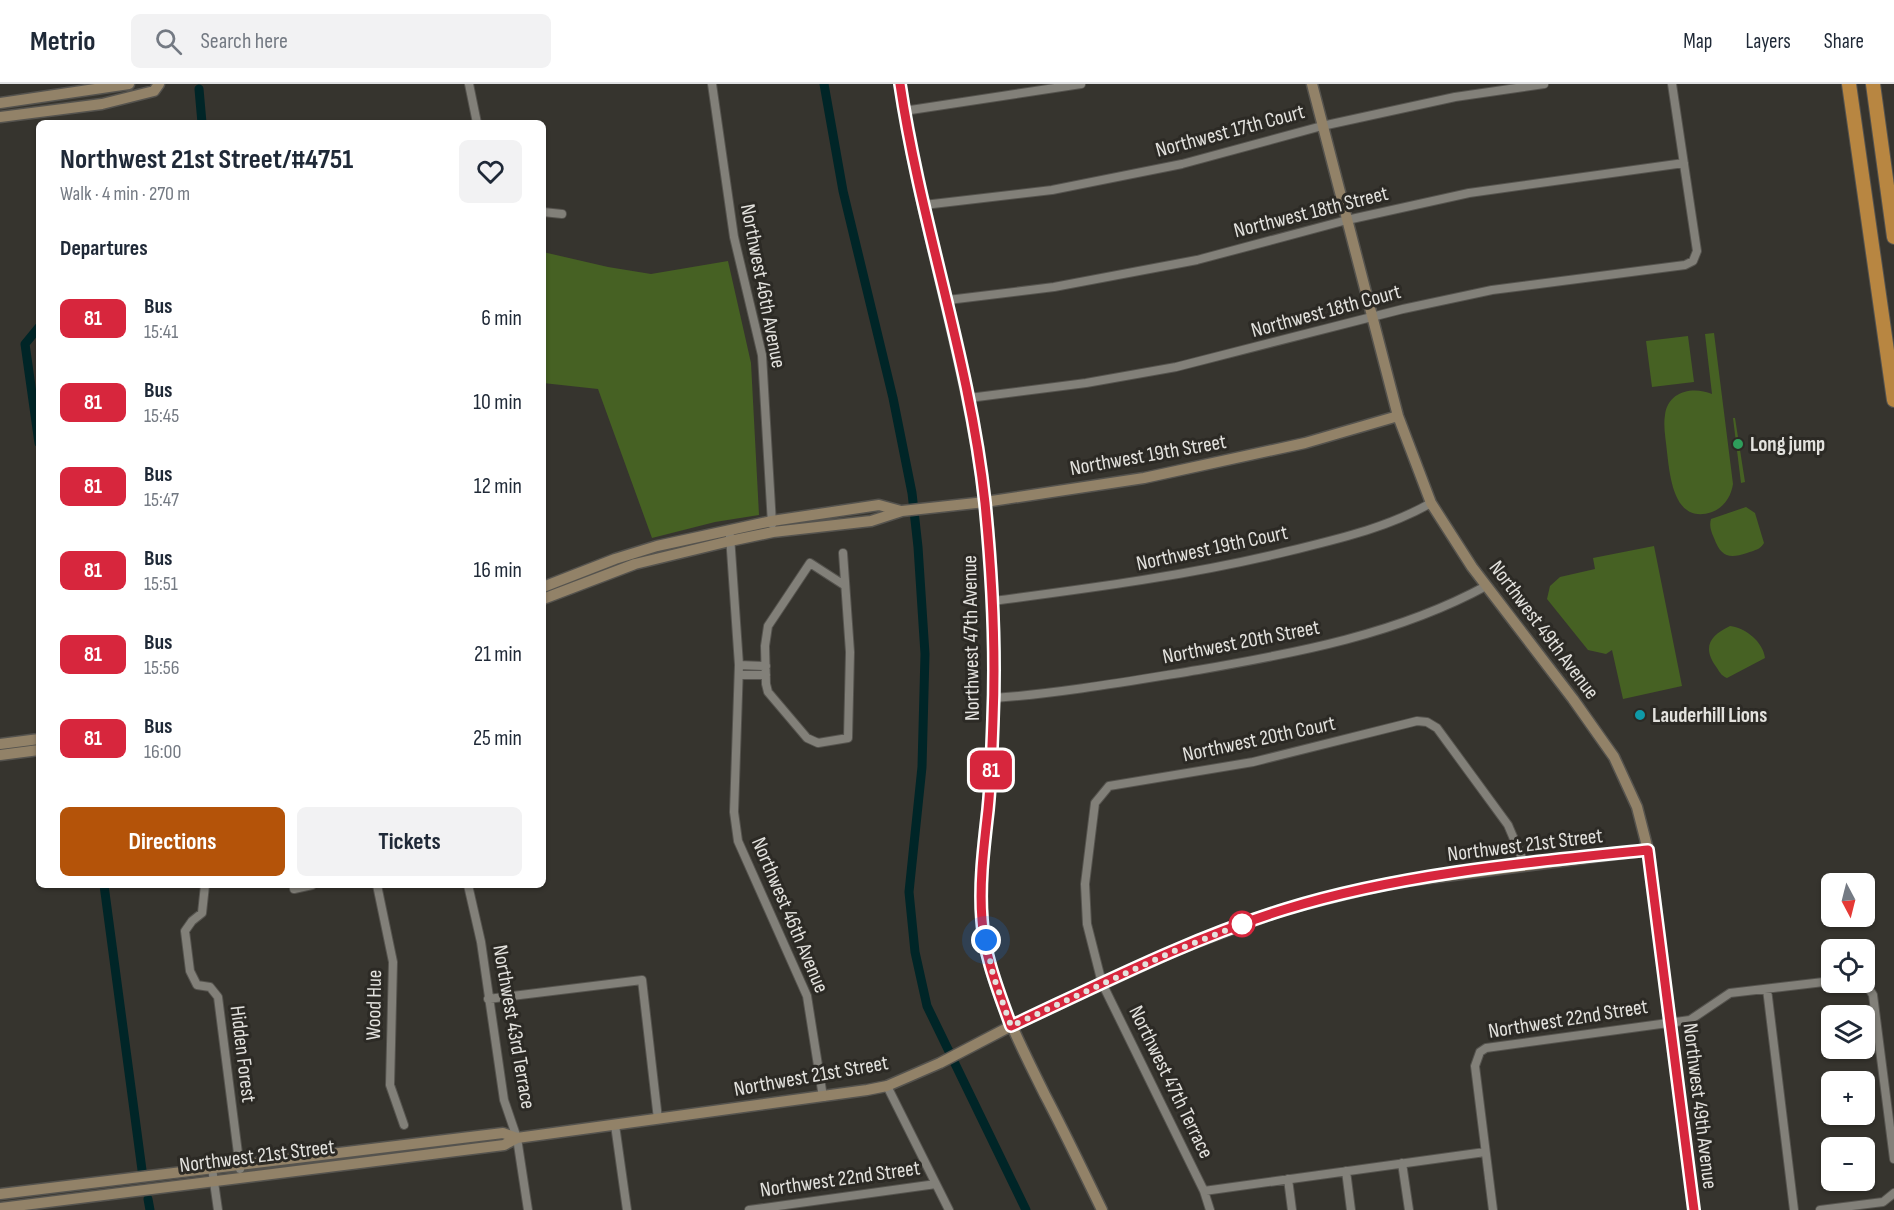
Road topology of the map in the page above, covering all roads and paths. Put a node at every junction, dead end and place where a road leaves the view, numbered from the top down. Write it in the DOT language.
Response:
graph roads {
  1 [pos="129,84"];
  2 [pos="159,84"];
  3 [pos="469,84"];
  4 [pos="711,84"];
  5 [pos="900,84"];
  6 [pos="1081,84"];
  7 [pos="1311,84"];
  8 [pos="1545,84"];
  9 [pos="1672,84"];
  10 [pos="1849,84"];
  11 [pos="1873,84"];
  12 [pos="0,103"];
  13 [pos="904,111"];
  14 [pos="0,117"];
  15 [pos="476,120"];
  16 [pos="1322,126"];
  17 [pos="1684,163"];
  18 [pos="924,205"];
  19 [pos="546,212"];
  20 [pos="562,214"];
  21 [pos="1347,220"];
  22 [pos="1894,237"];
  23 [pos="948,300"];
  24 [pos="1373,317"];
  25 [pos="969,398"];
  26 [pos="1894,400"];
  27 [pos="1398,416"];
  28 [pos="985,502"];
  29 [pos="1431,504"];
  30 [pos="772,526"];
  31 [pos="730,535"];
  32 [pos="843,553"];
  33 [pos="633,559"];
  34 [pos="844,585"];
  35 [pos="546,586"];
  36 [pos="1486,586"];
  37 [pos="546,598"];
  38 [pos="993,601"];
  39 [pos="739,665"];
  40 [pos="766,666"];
  41 [pos="739,675"];
  42 [pos="766,675"];
  43 [pos="994,699"];
  44 [pos="36,739"];
  45 [pos="0,744"];
  46 [pos="36,750"];
  47 [pos="0,755"];
  48 [pos="1101,793"];
  49 [pos="1648,850"];
  50 [pos="1525,865"];
  51 [pos="205,888"];
  52 [pos="298,888"];
  53 [pos="378,888"];
  54 [pos="469,888"];
  55 [pos="294,889"];
  56 [pos="1821,982"];
  57 [pos="1102,983"];
  58 [pos="1767,989"];
  59 [pos="1873,993"];
  60 [pos="488,999"];
  61 [pos="1670,1022"];
  62 [pos="1011,1026"];
  63 [pos="887,1086"];
  64 [pos="823,1097"];
  65 [pos="658,1119"];
  66 [pos="404,1125"];
  67 [pos="615,1125"];
  68 [pos="518,1138"];
  69 [pos="1485,1152"];
  70 [pos="1894,1159"];
  71 [pos="1402,1163"];
  72 [pos="239,1165"];
  73 [pos="212,1168"];
  74 [pos="1346,1171"];
  75 [pos="241,1178"];
  76 [pos="1288,1179"];
  77 [pos="214,1181"];
  78 [pos="936,1184"];
  79 [pos="1204,1191"];
  80 [pos="0,1194"];
  81 [pos="1893,1194"];
  82 [pos="0,1208"];
  83 [pos="218,1210"];
  84 [pos="528,1210"];
  85 [pos="627,1210"];
  86 [pos="749,1210"];
  87 [pos="949,1210"];
  88 [pos="1102,1210"];
  89 [pos="1210,1210"];
  90 [pos="1292,1210"];
  91 [pos="1351,1210"];
  92 [pos="1409,1210"];
  93 [pos="1493,1210"];
  94 [pos="1694,1210"];
  95 [pos="1794,1210"];
  96 [pos="1820,1210"];
  1 -- 12 [label="street"];
  2 -- 14 [label="street"];
  3 -- 15 [label="street"];
  4 -- 30 [label="street, Northwest 46th Avenue"];
  5 -- 13 [label="street, Northwest 47th Avenue"];
  6 -- 13 [label="street"];
  7 -- 16 [label="street, Northwest 49th Avenue"];
  8 -- 16 [label="street, Northwest 17th Court"];
  9 -- 17 [label="street"];
  10 -- 26 [label="highway"];
  11 -- 22 [label="highway"];
  13 -- 18 [label="street, Northwest 47th Avenue"];
  16 -- 18 [label="street, Northwest 17th Court"];
  16 -- 21 [label="street, Northwest 49th Avenue"];
  17 -- 21 [label="street, Northwest 18th Street"];
  17 -- 24 [label="street, Northwest 18th Court"];
  18 -- 23 [label="street, Northwest 47th Avenue"];
  19 -- 20 [label="street"];
  21 -- 23 [label="street, Northwest 18th Street"];
  21 -- 24 [label="street, Northwest 49th Avenue"];
  23 -- 25 [label="street, Northwest 47th Avenue"];
  24 -- 25 [label="street, Northwest 18th Court"];
  24 -- 27 [label="street, Northwest 49th Avenue"];
  25 -- 28 [label="street, Northwest 47th Avenue"];
  27 -- 28 [label="street, Northwest 19th Street"];
  27 -- 29 [label="street, Northwest 49th Avenue"];
  28 -- 30 [label="street, Northwest 19th Street"];
  28 -- 38 [label="street, Northwest 47th Avenue"];
  29 -- 36 [label="street, Northwest 49th Avenue"];
  29 -- 38 [label="street, Northwest 19th Court"];
  30 -- 31 [label="street, Northwest 19th Street"];
  31 -- 33 [label="street, Northwest 19th Street"];
  31 -- 39 [label="street, Northwest 46th Avenue"];
  32 -- 34 [label="street"];
  33 -- 35 [label="street, Northwest 19th Street"];
  33 -- 37 [label="street, Northwest 19th Street"];
  34 -- 40 [label="street"];
  34 -- 42 [label="street"];
  36 -- 43 [label="street, Northwest 20th Street"];
  36 -- 49 [label="street, Northwest 49th Avenue"];
  38 -- 43 [label="street, Northwest 47th Avenue"];
  39 -- 40 [label="street"];
  39 -- 41 [label="street, Northwest 46th Avenue"];
  40 -- 42 [label="street"];
  41 -- 42 [label="street"];
  41 -- 64 [label="street, Northwest 46th Avenue"];
  43 -- 62 [label="street, Northwest 47th Avenue"];
  44 -- 45 [label="street"];
  46 -- 47 [label="street"];
  48 -- 50 [label="street, Northwest 20th Court"];
  48 -- 57 [label="street, Northwest 47th Terrace"];
  49 -- 50 [label="street, Northwest 21st Street"];
  49 -- 61 [label="street, Northwest 49th Avenue"];
  50 -- 57 [label="street, Northwest 21st Street"];
  51 -- 72 [label="street, Hidden Forest"];
  52 -- 55 [label="street"];
  53 -- 66 [label="street, Wood Hue"];
  54 -- 60 [label="street, Northwest 43rd Terrace"];
  56 -- 58 [label="street, Northwest 22nd Street"];
  57 -- 62 [label="street, Northwest 21st Street"];
  57 -- 79 [label="street, Northwest 47th Terrace"];
  58 -- 61 [label="street, Northwest 22nd Street"];
  58 -- 95 [label="street"];
  59 -- 70 [label="street"];
  60 -- 65 [label="street"];
  60 -- 68 [label="street, Northwest 43rd Terrace"];
  61 -- 69 [label="street, Northwest 22nd Street"];
  61 -- 94 [label="street, Northwest 49th Avenue"];
  62 -- 63 [label="street, Northwest 21st Street"];
  62 -- 88 [label="street, Northwest 47th Avenue"];
  63 -- 64 [label="street, Northwest 21st Street"];
  63 -- 78 [label="street"];
  64 -- 65 [label="street, Northwest 21st Street"];
  65 -- 67 [label="street, Northwest 21st Street"];
  67 -- 68 [label="street, Northwest 21st Street"];
  67 -- 85 [label="street"];
  68 -- 72 [label="street, Northwest 21st Street"];
  68 -- 75 [label="street, Northwest 21st Street"];
  68 -- 84 [label="street, Northwest 43rd Terrace"];
  69 -- 71 [label="street"];
  69 -- 93 [label="street"];
  71 -- 74 [label="street"];
  71 -- 92 [label="street"];
  72 -- 73 [label="street, Northwest 21st Street"];
  72 -- 75 [label="street, Hidden Forest"];
  73 -- 77 [label="street"];
  73 -- 80 [label="street, Northwest 21st Street"];
  74 -- 76 [label="street"];
  74 -- 91 [label="street"];
  75 -- 77 [label="street, Northwest 21st Street"];
  76 -- 79 [label="street"];
  76 -- 90 [label="street"];
  77 -- 82 [label="street, Northwest 21st Street"];
  77 -- 83 [label="street"];
  78 -- 86 [label="street, Northwest 22nd Street"];
  78 -- 87 [label="street"];
  79 -- 89 [label="street, Northwest 47th Terrace"];
  81 -- 96 [label="street"];
}
